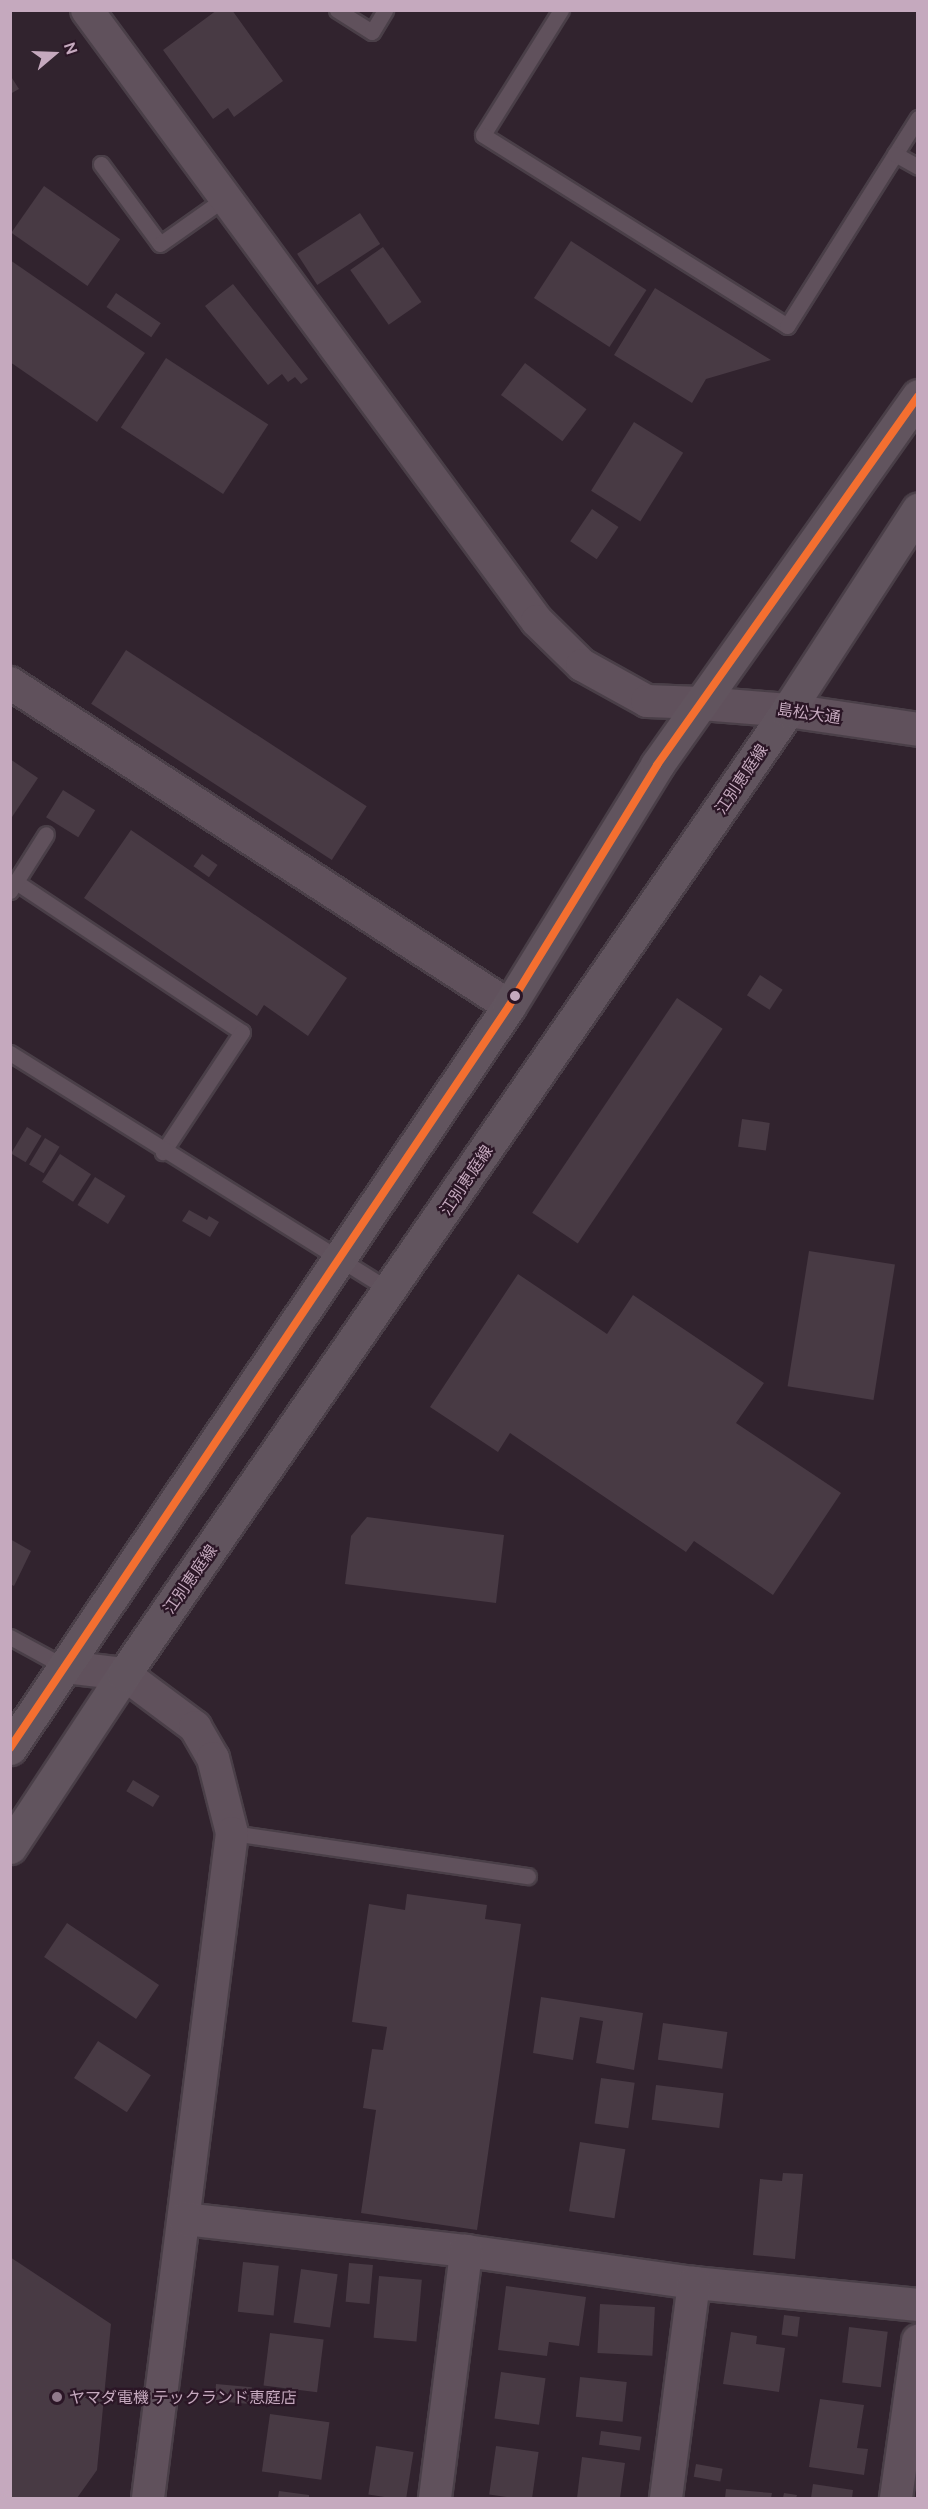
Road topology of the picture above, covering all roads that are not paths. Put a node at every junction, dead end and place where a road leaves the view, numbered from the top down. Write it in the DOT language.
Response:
graph roads {
  1 [pos="87,10"];
  2 [pos="337,10"];
  3 [pos="385,10"];
  4 [pos="561,10"];
  5 [pos="918,118"];
  6 [pos="895,154"];
  7 [pos="101,164"];
  8 [pos="918,166"];
  9 [pos="225,198"];
  10 [pos="918,396"];
  11 [pos="918,510"];
  12 [pos="10,683"];
  13 [pos="701,703"];
  14 [pos="788,710"];
  15 [pos="918,729"];
  16 [pos="46,834"];
  17 [pos="13,886"];
  18 [pos="509,1006"];
  19 [pos="10,1053"];
  20 [pos="163,1152"];
  21 [pos="339,1259"];
  22 [pos="390,1290"];
  23 [pos="10,1637"];
  24 [pos="65,1667"];
  25 [pos="124,1674"];
  26 [pos="10,1748"];
  27 [pos="232,1833"];
  28 [pos="10,1847"];
  29 [pos="528,1876"];
  30 [pos="183,2219"];
  31 [pos="466,2251"];
  32 [pos="694,2283"];
  33 [pos="918,2305"];
  34 [pos="918,2341"];
  35 [pos="148,2499"];
  36 [pos="435,2499"];
  37 [pos="666,2499"];
  38 [pos="896,2499"];
  1 -- 9 [label="street"];
  2 -- 3 [label="lane"];
  4 -- 6 [label="lane"];
  5 -- 6 [label="lane"];
  6 -- 8 [label="lane"];
  7 -- 9 [label="lane"];
  9 -- 13 [label="street"];
  10 -- 13 [label="main road"];
  11 -- 14 [label="main road, 江別恵庭線"];
  12 -- 18 [label="street"];
  13 -- 14 [label="street, 島松大通"];
  13 -- 18 [label="main road"];
  14 -- 15 [label="street, 島松大通"];
  14 -- 22 [label="main road, 江別恵庭線"];
  16 -- 17 [label="lane"];
  17 -- 20 [label="lane"];
  18 -- 21 [label="main road"];
  19 -- 20 [label="lane"];
  20 -- 21 [label="lane"];
  21 -- 22 [label="lane"];
  21 -- 24 [label="main road"];
  22 -- 25 [label="main road, 江別恵庭線"];
  23 -- 24 [label="lane"];
  24 -- 25 [label="street"];
  24 -- 26 [label="main road"];
  25 -- 27 [label="street"];
  25 -- 28 [label="main road, 江別恵庭線"];
  27 -- 29 [label="lane"];
  27 -- 30 [label="street"];
  30 -- 31 [label="street"];
  30 -- 35 [label="street"];
  31 -- 32 [label="street"];
  31 -- 36 [label="street"];
  32 -- 33 [label="street"];
  32 -- 37 [label="street"];
  34 -- 38 [label="street"];
}
